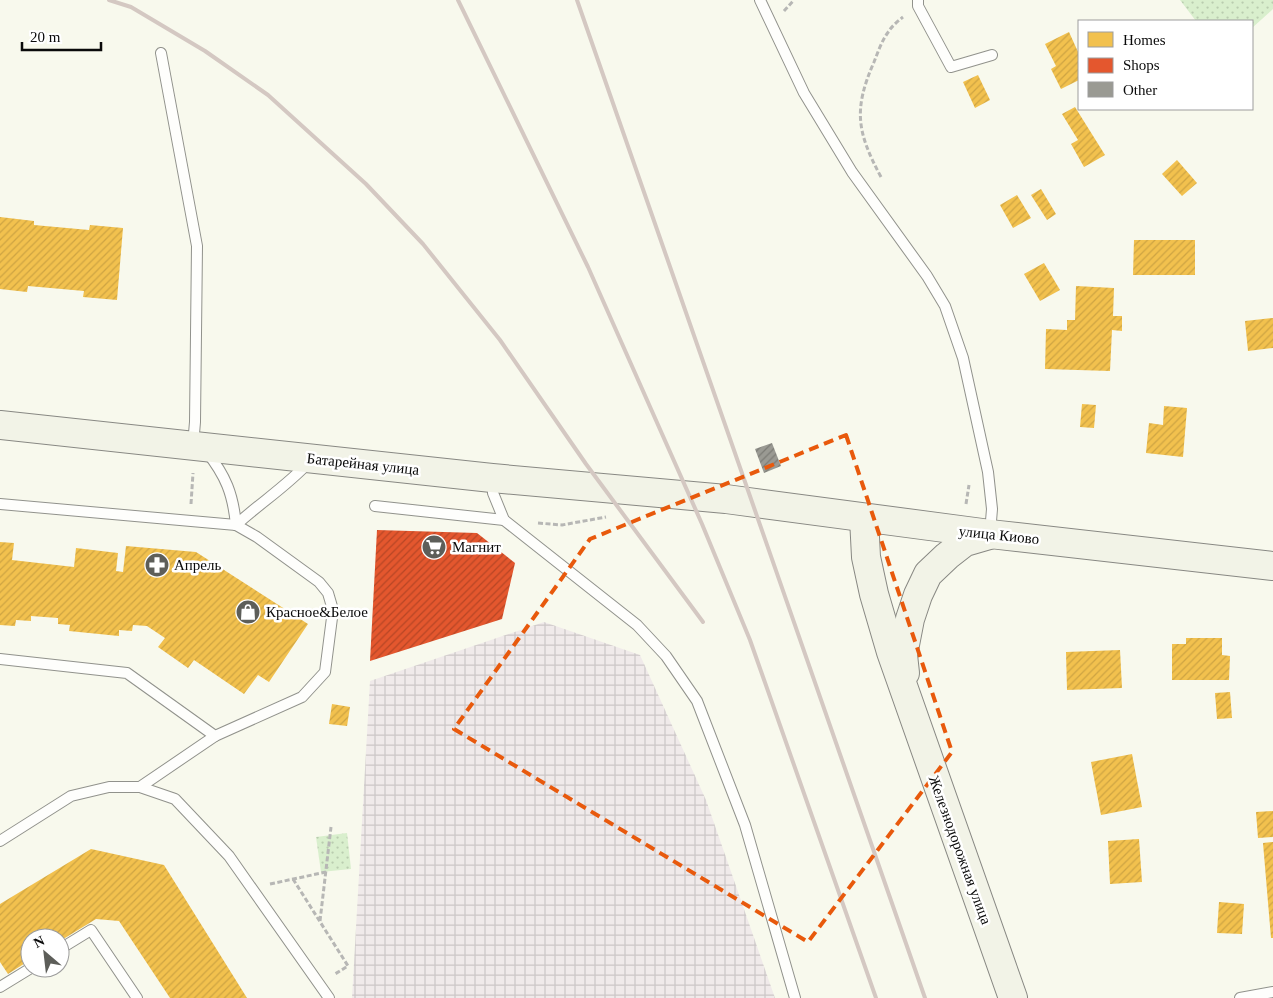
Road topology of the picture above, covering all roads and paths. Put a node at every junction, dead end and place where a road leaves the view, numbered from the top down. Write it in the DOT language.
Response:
graph roads {
  1 [pos="760,0"];
  2 [pos="918,3"];
  3 [pos="161,53"];
  4 [pos="992,55"];
  5 [pos="881,178"];
  6 [pos="0,425"];
  7 [pos="198,446"];
  8 [pos="312,459"];
  9 [pos="492,478"];
  10 [pos="192,481"];
  11 [pos="726,499"];
  12 [pos="0,504"];
  13 [pos="191,505"];
  14 [pos="375,506"];
  15 [pos="613,516"];
  16 [pos="864,518"];
  17 [pos="504,520"];
  18 [pos="236,525"];
  19 [pos="990,534"];
  20 [pos="1273,566"];
  21 [pos="0,659"];
  22 [pos="908,701"];
  23 [pos="215,736"];
  24 [pos="140,787"];
  25 [pos="331,827"];
  26 [pos="0,841"];
  27 [pos="326,872"];
  28 [pos="293,879"];
  29 [pos="250,888"];
  30 [pos="320,922"];
  31 [pos="70,943"];
  32 [pos="20,975"];
  33 [pos="319,984"];
  34 [pos="0,988"];
  35 [pos="1273,992"];
  36 [pos="137,998"];
  37 [pos="329,998"];
  38 [pos="796,998"];
  39 [pos="1013,998"];
  40 [pos="1240,998"];
  1 -- 19 [label="lane"];
  2 -- 4 [label="lane"];
  2 -- 5 [label="path"];
  3 -- 7 [label="lane"];
  6 -- 7 [label="main road, Батарейная улица"];
  7 -- 8 [label="main road, Батарейная улица"];
  7 -- 18 [label="lane"];
  8 -- 9 [label="main road, Батарейная улица"];
  8 -- 18 [label="lane"];
  9 -- 11 [label="main road, Батарейная улица"];
  9 -- 17 [label="lane"];
  10 -- 13 [label="path"];
  11 -- 16 [label="main road, улица Киово"];
  12 -- 18 [label="lane"];
  14 -- 17 [label="lane"];
  15 -- 17 [label="path"];
  16 -- 19 [label="main road, улица Киово"];
  16 -- 22 [label="main road, Железнодорожная улица"];
  17 -- 38 [label="lane"];
  18 -- 23 [label="lane"];
  19 -- 20 [label="main road, улица Киово"];
  19 -- 22 [label="main road, Железнодорожная улица"];
  21 -- 23 [label="lane"];
  22 -- 39 [label="main road, Железнодорожная улица"];
  23 -- 24 [label="lane"];
  24 -- 26 [label="lane"];
  24 -- 29 [label="lane"];
  25 -- 27 [label="path"];
  27 -- 28 [label="path"];
  27 -- 30 [label="path"];
  28 -- 29 [label="path"];
  28 -- 30 [label="path"];
  29 -- 33 [label="lane"];
  30 -- 33 [label="path"];
  31 -- 36 [label="lane"];
  32 -- 34 [label="lane"];
  33 -- 37 [label="lane"];
  35 -- 40 [label="lane"];
}
